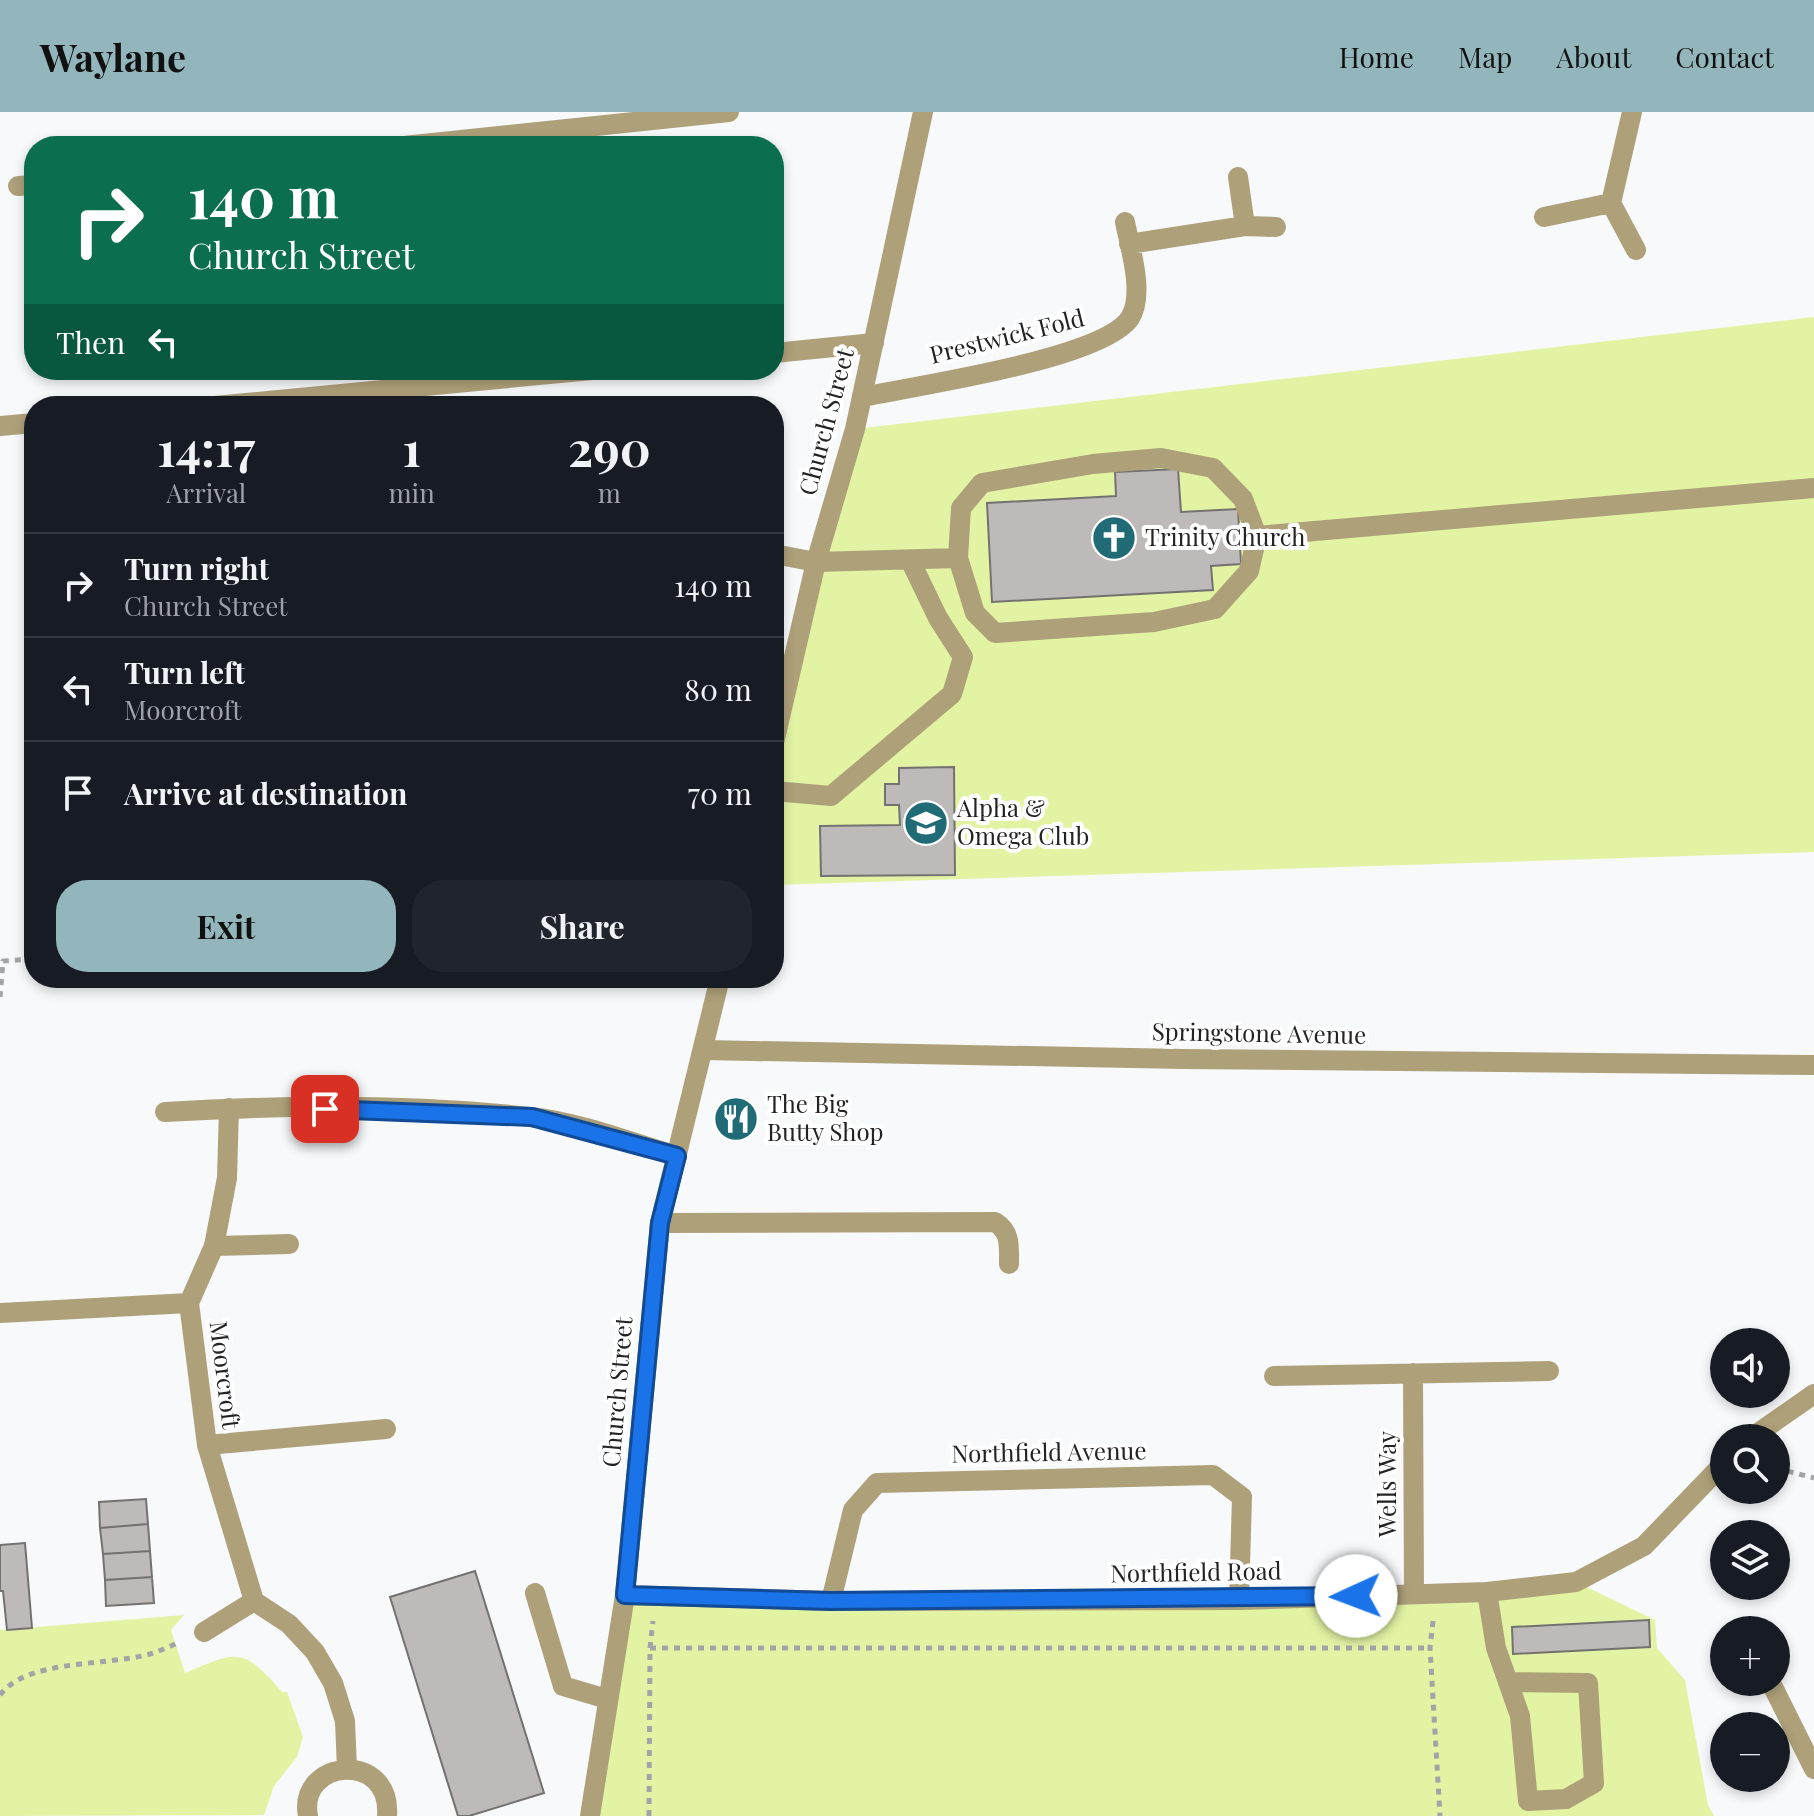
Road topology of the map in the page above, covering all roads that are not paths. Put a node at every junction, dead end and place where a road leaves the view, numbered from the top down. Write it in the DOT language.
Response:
graph roads {
  1 [pos="729,112"];
  2 [pos="923,112"];
  3 [pos="1632,112"];
  4 [pos="500,136"];
  5 [pos="1238,177"];
  6 [pos="1611,203"];
  7 [pos="1544,217"];
  8 [pos="1125,222"];
  9 [pos="1245,226"];
  10 [pos="1276,227"];
  11 [pos="1129,244"];
  12 [pos="1636,250"];
  13 [pos="874,343"];
  14 [pos="784,352"];
  15 [pos="487,380"];
  16 [pos="320,396"];
  17 [pos="862,397"];
  18 [pos="24,424"];
  19 [pos="0,426"];
  20 [pos="1814,488"];
  21 [pos="1257,536"];
  22 [pos="784,556"];
  23 [pos="958,558"];
  24 [pos="910,560"];
  25 [pos="816,562"];
  26 [pos="784,700"];
  27 [pos="784,792"];
  28 [pos="718,988"];
  29 [pos="704,1050"];
  30 [pos="1814,1065"];
  31 [pos="229,1108"];
  32 [pos="165,1112"];
  33 [pos="677,1156"];
  34 [pos="660,1223"];
  35 [pos="289,1244"];
  36 [pos="214,1246"];
  37 [pos="1009,1264"];
  38 [pos="189,1303"];
  39 [pos="0,1313"];
  40 [pos="1549,1371"];
  41 [pos="1413,1373"];
  42 [pos="1274,1376"];
  43 [pos="1814,1394"];
  44 [pos="1771,1424"];
  45 [pos="386,1429"];
  46 [pos="207,1445"];
  47 [pos="1710,1478"];
  48 [pos="1487,1592"];
  49 [pos="535,1593"];
  50 [pos="1414,1594"];
  51 [pos="625,1595"];
  52 [pos="1239,1600"];
  53 [pos="254,1601"];
  54 [pos="831,1601"];
  55 [pos="204,1632"];
  56 [pos="1508,1682"];
  57 [pos="1778,1696"];
  58 [pos="607,1699"];
  59 [pos="347,1769"];
  60 [pos="1814,1769"];
  61 [pos="308,1816"];
  62 [pos="387,1816"];
  63 [pos="590,1816"];
  1 -- 4 [label="street"];
  2 -- 13 [label="street, Church Street"];
  3 -- 6 [label="street"];
  5 -- 9 [label="street"];
  6 -- 7 [label="street"];
  6 -- 12 [label="street"];
  8 -- 11 [label="street, Prestwick Fold"];
  9 -- 10 [label="street"];
  9 -- 11 [label="street"];
  11 -- 17 [label="street, Prestwick Fold"];
  13 -- 14 [label="street"];
  13 -- 17 [label="street, Church Street"];
  15 -- 16 [label="street"];
  17 -- 25 [label="street, Church Street"];
  18 -- 19 [label="street"];
  20 -- 21 [label="street"];
  21 -- 23 [label="street"];
  21 -- 23 [label="street"];
  22 -- 25 [label="street"];
  23 -- 24 [label="street"];
  24 -- 25 [label="street"];
  24 -- 27 [label="street"];
  25 -- 26 [label="street, Church Street"];
  28 -- 29 [label="street, Church Street"];
  29 -- 30 [label="street, Springstone Avenue"];
  29 -- 33 [label="street, Church Street"];
  31 -- 32 [label="street"];
  31 -- 33 [label="street"];
  31 -- 36 [label="street, Moorcroft"];
  33 -- 34 [label="street, Church Street"];
  34 -- 37 [label="street"];
  34 -- 51 [label="street, Church Street"];
  35 -- 36 [label="street"];
  36 -- 38 [label="street, Moorcroft"];
  38 -- 39 [label="street"];
  38 -- 46 [label="street, Moorcroft"];
  40 -- 41 [label="street"];
  41 -- 42 [label="street"];
  41 -- 50 [label="street, Wells Way"];
  43 -- 44 [label="street"];
  45 -- 46 [label="street"];
  46 -- 53 [label="street, Moorcroft"];
  47 -- 48 [label="street, Northfield Road"];
  48 -- 50 [label="street, Northfield Road"];
  48 -- 56 [label="street"];
  49 -- 58 [label="street"];
  50 -- 52 [label="street, Northfield Road"];
  51 -- 54 [label="street, Northfield Road"];
  51 -- 58 [label="street, Church Street"];
  52 -- 54 [label="street, Northfield Road"];
  52 -- 54 [label="street, Northfield Avenue"];
  53 -- 55 [label="street"];
  53 -- 59 [label="street"];
  56 -- 56 [label="street"];
  57 -- 60 [label="street"];
  58 -- 63 [label="street, Church Street"];
  59 -- 61 [label="street"];
  59 -- 62 [label="street"];
}
